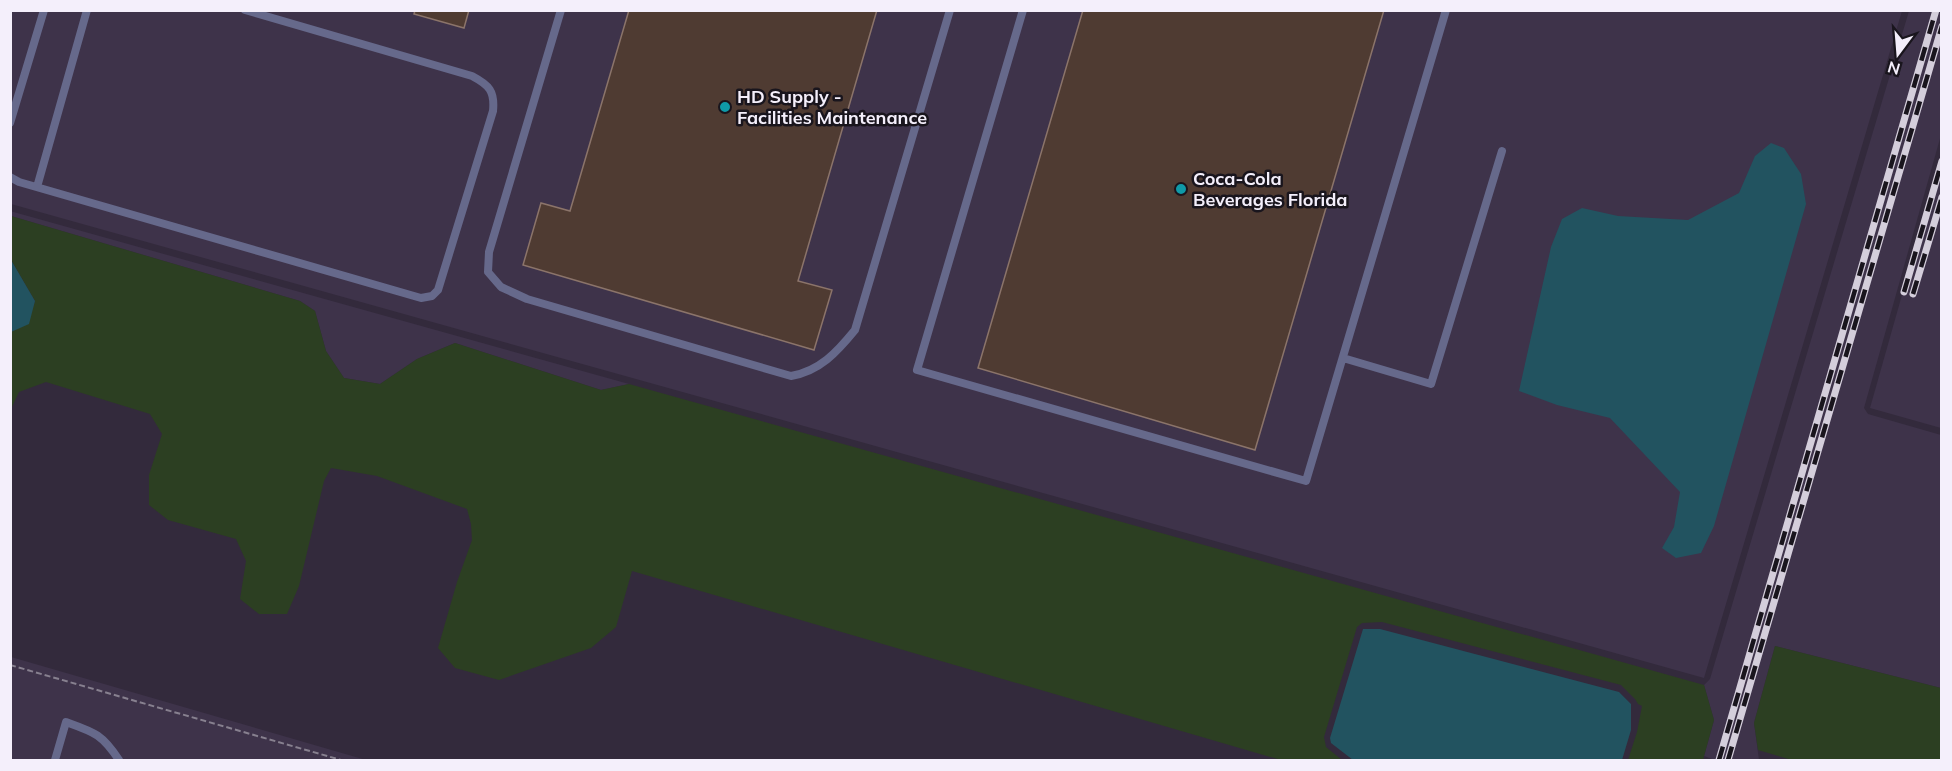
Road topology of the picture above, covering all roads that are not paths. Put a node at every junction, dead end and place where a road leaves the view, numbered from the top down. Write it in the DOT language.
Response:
graph roads {
  1 [pos="44,10"];
  2 [pos="87,10"];
  3 [pos="245,10"];
  4 [pos="561,10"];
  5 [pos="950,10"];
  6 [pos="1023,10"];
  7 [pos="1446,10"];
  8 [pos="10,123"];
  9 [pos="1502,151"];
  10 [pos="10,177"];
  11 [pos="37,187"];
  12 [pos="1343,357"];
  13 [pos="55,760"];
  14 [pos="119,760"];
  1 -- 8 [label="lane"];
  2 -- 11 [label="lane"];
  3 -- 11 [label="lane"];
  4 -- 5 [label="lane"];
  6 -- 12 [label="lane"];
  7 -- 12 [label="lane"];
  9 -- 12 [label="lane"];
  10 -- 11 [label="lane"];
  13 -- 14 [label="lane"];
}
